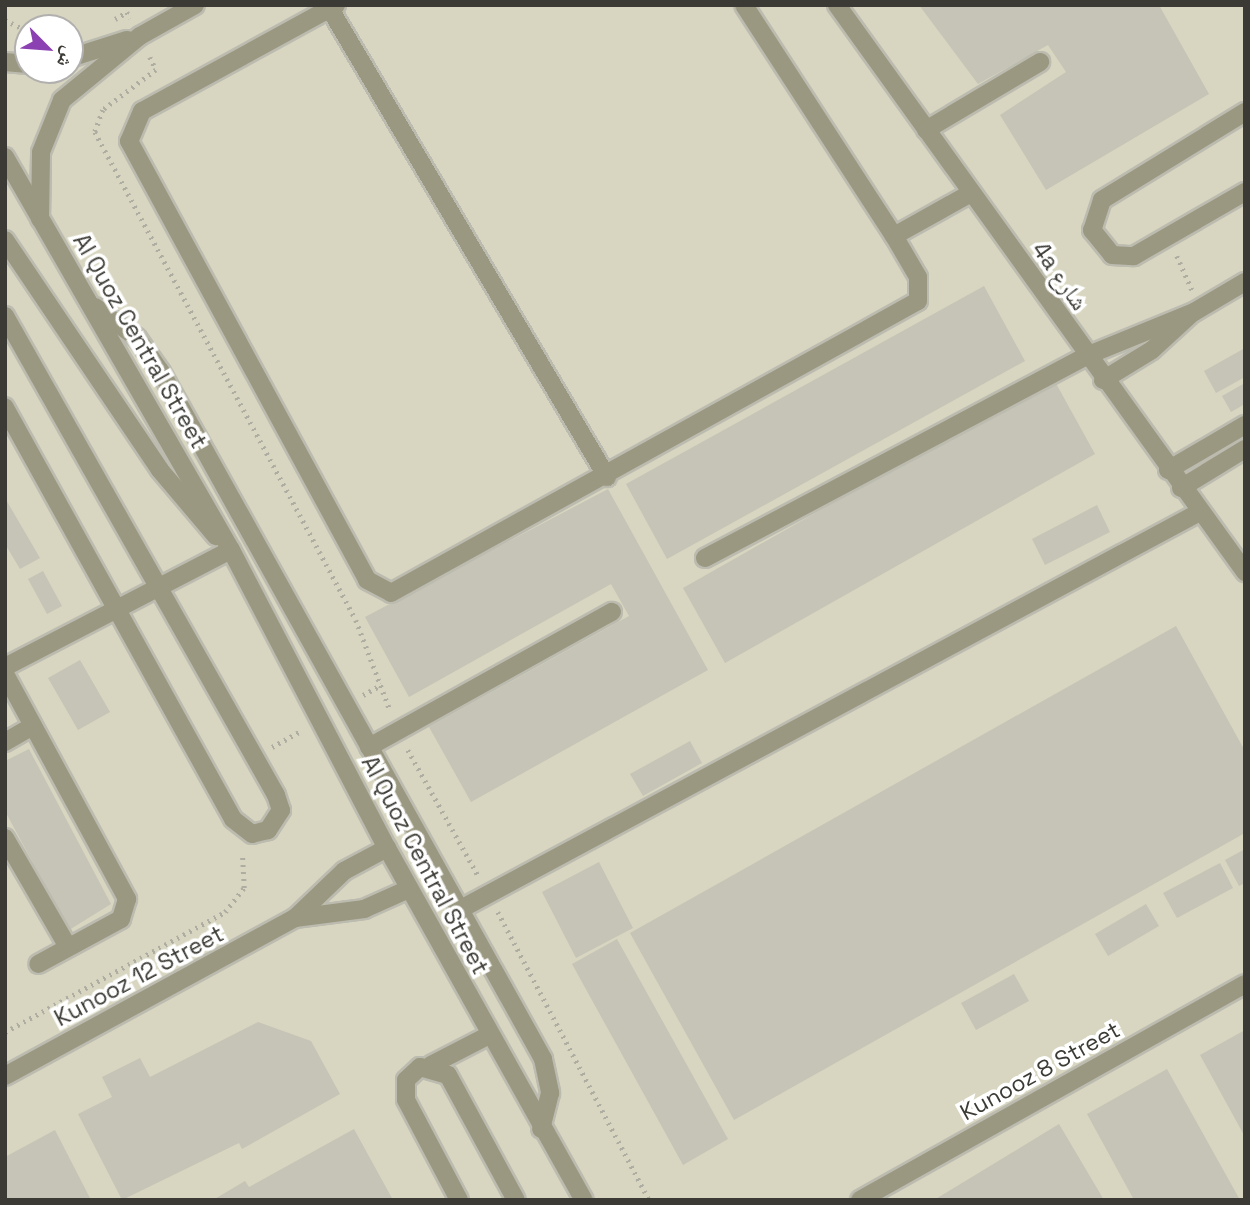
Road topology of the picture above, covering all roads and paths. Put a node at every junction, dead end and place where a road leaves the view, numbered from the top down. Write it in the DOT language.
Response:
graph roads {
  1 [pos="195,5"];
  2 [pos="744,5"];
  3 [pos="837,5"];
  4 [pos="333,7"];
  5 [pos="140,36"];
  6 [pos="84,54"];
  7 [pos="1040,62"];
  8 [pos="1244,113"];
  9 [pos="926,130"];
  10 [pos="5,157"];
  11 [pos="1245,192"];
  12 [pos="971,193"];
  13 [pos="40,219"];
  14 [pos="894,236"];
  15 [pos="1168,236"];
  16 [pos="5,240"];
  17 [pos="1245,282"];
  18 [pos="93,306"];
  19 [pos="1197,309"];
  20 [pos="5,316"];
  21 [pos="1086,356"];
  22 [pos="1104,380"];
  23 [pos="5,407"];
  24 [pos="1245,425"];
  25 [pos="1245,449"];
  26 [pos="1168,470"];
  27 [pos="607,477"];
  28 [pos="1181,488"];
  29 [pos="1198,513"];
  30 [pos="231,550"];
  31 [pos="705,558"];
  32 [pos="1245,572"];
  33 [pos="158,585"];
  34 [pos="115,605"];
  35 [pos="612,612"];
  36 [pos="7,665"];
  37 [pos="33,726"];
  38 [pos="398,731"];
  39 [pos="5,742"];
  40 [pos="369,747"];
  41 [pos="5,838"];
  42 [pos="236,844"];
  43 [pos="387,848"];
  44 [pos="409,889"];
  45 [pos="489,894"];
  46 [pos="459,910"];
  47 [pos="295,918"];
  48 [pos="68,947"];
  49 [pos="38,964"];
  50 [pos="1245,984"];
  51 [pos="5,1032"];
  52 [pos="489,1035"];
  53 [pos="431,1065"];
  54 [pos="5,1076"];
  55 [pos="541,1129"];
  56 [pos="459,1200"];
  57 [pos="516,1200"];
  58 [pos="584,1200"];
  59 [pos="649,1200"];
  60 [pos="860,1200"];
  1 -- 5 [label="street"];
  2 -- 14 [label="street"];
  3 -- 9 [label="street, 4a شارع"];
  4 -- 27 [label="street"];
  4 -- 27 [label="street"];
  5 -- 6 [label="street"];
  5 -- 13 [label="street"];
  5 -- 38 [label="path"];
  7 -- 9 [label="street"];
  8 -- 15 [label="street"];
  9 -- 12 [label="street, 4a شارع"];
  10 -- 13 [label="street, Al Quoz Central Street"];
  11 -- 15 [label="street"];
  12 -- 14 [label="street"];
  12 -- 21 [label="street, 4a شارع"];
  13 -- 18 [label="street, Al Quoz Central Street"];
  14 -- 27 [label="street"];
  15 -- 19 [label="path"];
  16 -- 30 [label="street, Al Quoz Central Street"];
  17 -- 19 [label="street"];
  18 -- 30 [label="street, Al Quoz Central Street"];
  18 -- 40 [label="street"];
  19 -- 21 [label="street"];
  19 -- 22 [label="street"];
  20 -- 33 [label="street"];
  21 -- 22 [label="street, 4a شارع"];
  21 -- 31 [label="street"];
  22 -- 26 [label="street, 4a شارع"];
  23 -- 34 [label="street"];
  24 -- 26 [label="street"];
  25 -- 28 [label="street"];
  26 -- 28 [label="street, 4a شارع"];
  28 -- 29 [label="street, 4a شارع"];
  29 -- 32 [label="street, 4a شارع"];
  29 -- 45 [label="street"];
  30 -- 33 [label="street"];
  30 -- 43 [label="street, Al Quoz Central Street"];
  33 -- 34 [label="street"];
  33 -- 34 [label="street"];
  34 -- 36 [label="street"];
  35 -- 38 [label="street"];
  36 -- 37 [label="street"];
  37 -- 39 [label="street"];
  37 -- 48 [label="street"];
  38 -- 40 [label="street"];
  38 -- 45 [label="path"];
  40 -- 46 [label="street"];
  41 -- 48 [label="street"];
  42 -- 51 [label="path"];
  43 -- 44 [label="street, Al Quoz Central Street"];
  43 -- 47 [label="street, Kunooz 12 Street"];
  44 -- 47 [label="street, Kunooz 12 Street"];
  44 -- 52 [label="street, Al Quoz Central Street"];
  45 -- 46 [label="street"];
  45 -- 59 [label="path"];
  46 -- 55 [label="street"];
  47 -- 54 [label="street, Kunooz 12 Street"];
  48 -- 49 [label="street"];
  50 -- 60 [label="street, Kunooz 8 Street"];
  52 -- 53 [label="street"];
  52 -- 55 [label="street, Al Quoz Central Street"];
  53 -- 56 [label="street"];
  53 -- 57 [label="street"];
  55 -- 58 [label="street, Al Quoz Central Street"];
}
